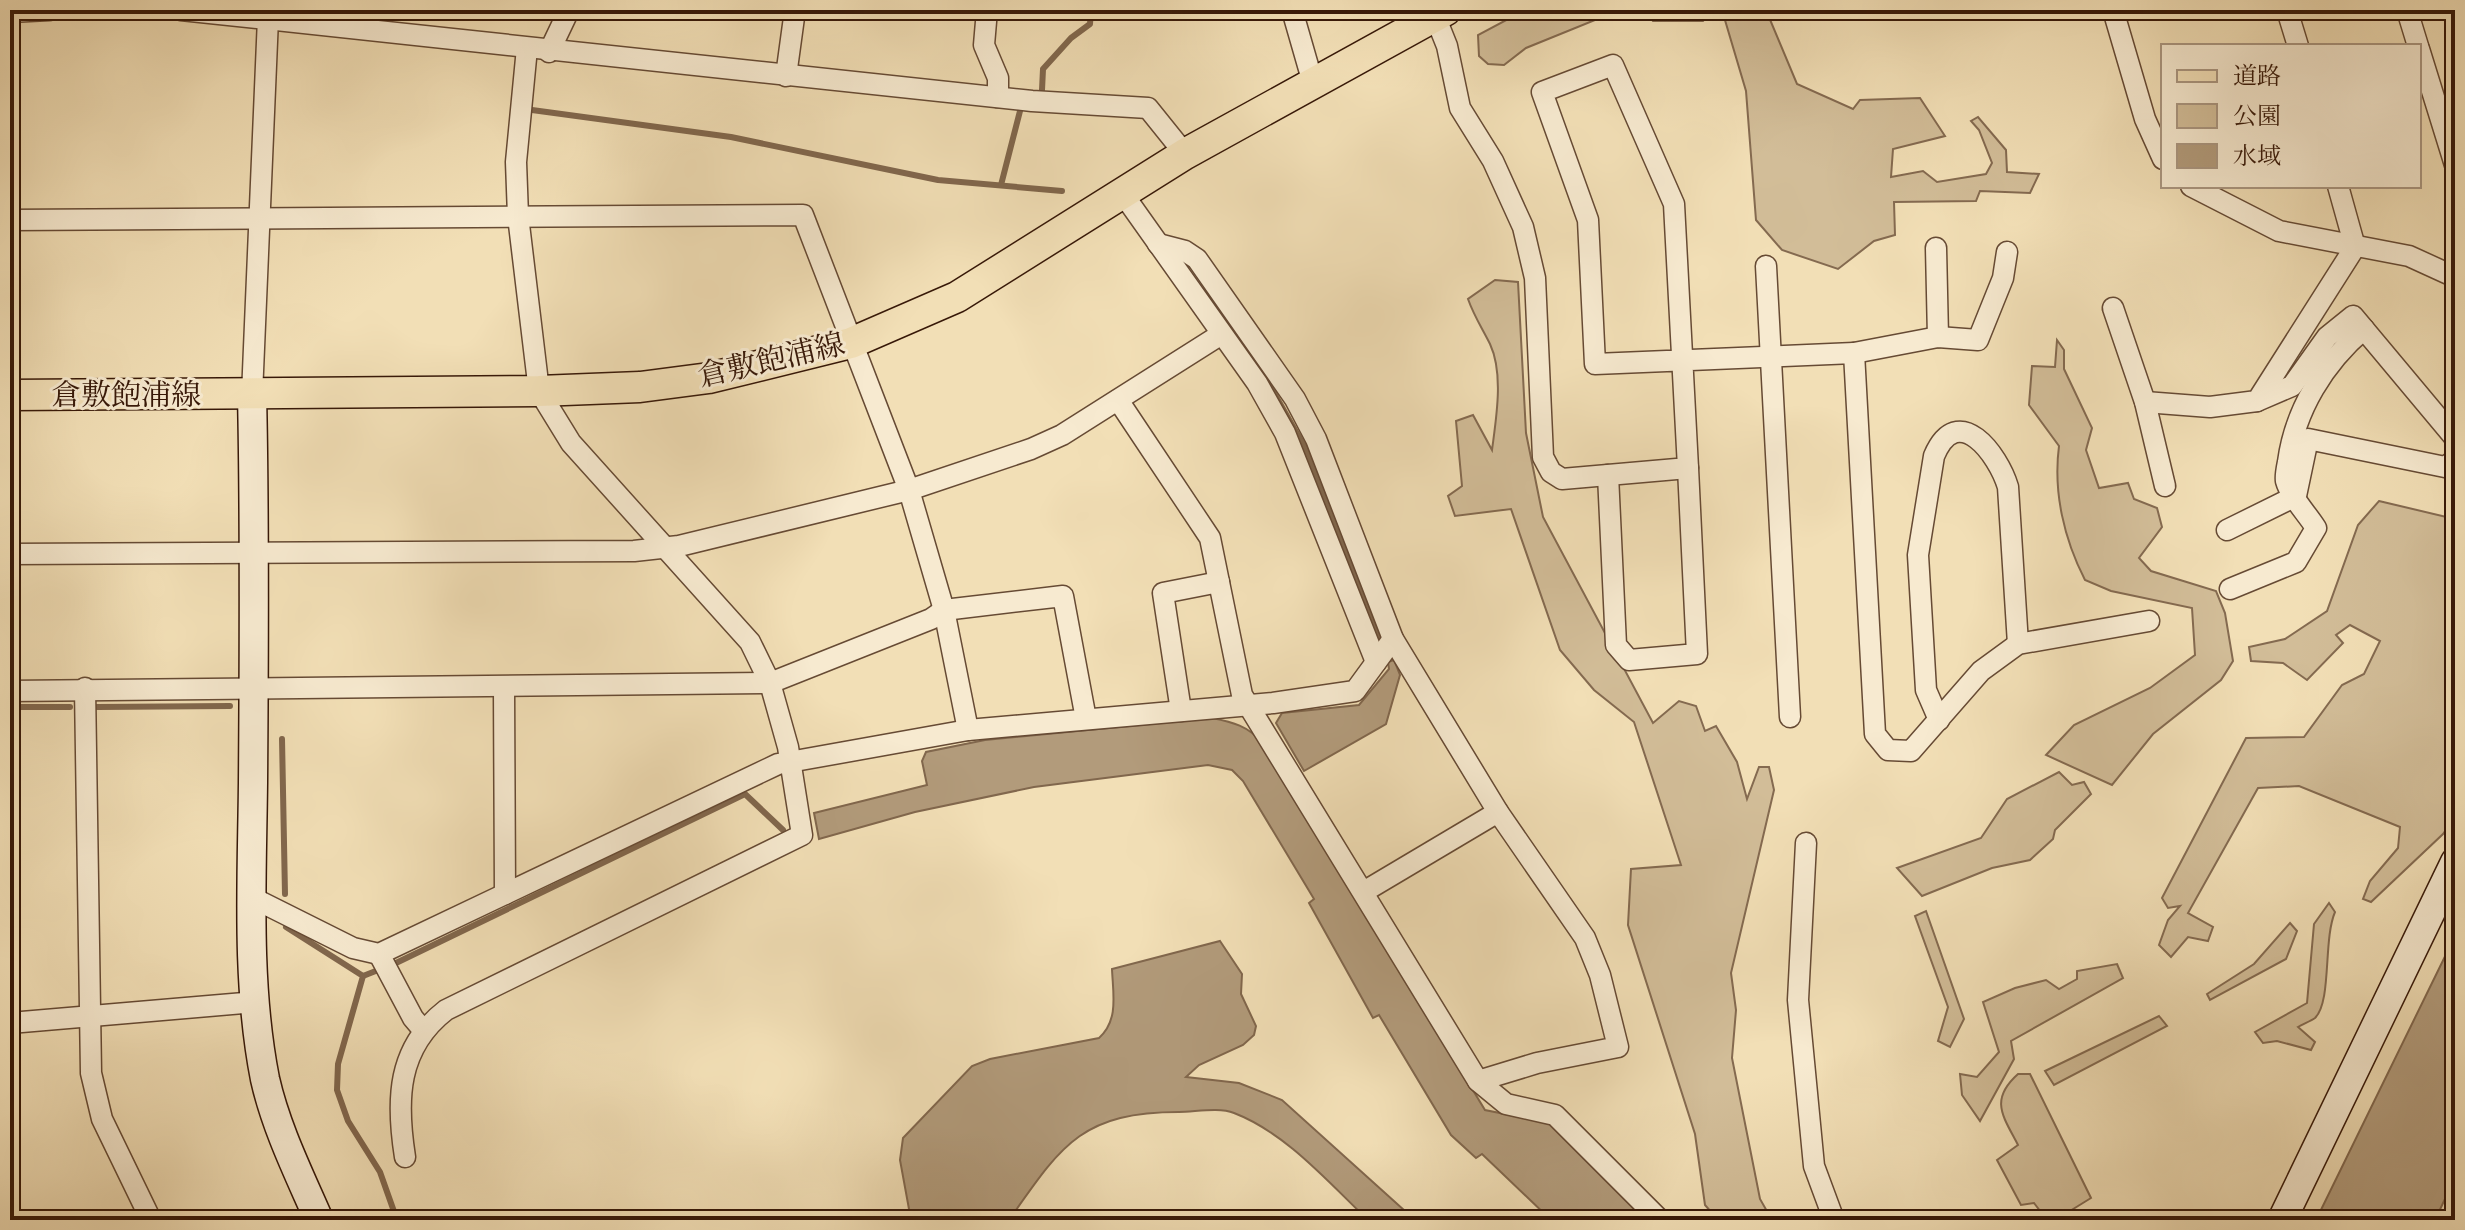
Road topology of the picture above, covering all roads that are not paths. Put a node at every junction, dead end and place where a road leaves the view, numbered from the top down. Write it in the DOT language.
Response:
graph roads {
  1 [pos="49,10"];
  2 [pos="181,10"];
  3 [pos="569,10"];
  4 [pos="795,10"];
  5 [pos="987,10"];
  6 [pos="1292,10"];
  7 [pos="2113,10"];
  8 [pos="2287,10"];
  9 [pos="2407,10"];
  10 [pos="10,12"];
  11 [pos="1440,13"];
  12 [pos="280,16"];
  13 [pos="2297,44"];
  14 [pos="2418,44"];
  15 [pos="527,48"];
  16 [pos="549,52"];
  17 [pos="2421,54"];
  18 [pos="786,76"];
  19 [pos="1313,83"];
  20 [pos="998,97"];
  21 [pos="1185,154"];
  22 [pos="2161,155"];
  23 [pos="2455,165"];
  24 [pos="2195,188"];
  25 [pos="2232,188"];
  26 [pos="2339,188"];
  27 [pos="1123,194"];
  28 [pos="2238,211"];
  29 [pos="518,216"];
  30 [pos="259,219"];
  31 [pos="10,220"];
  32 [pos="1158,244"];
  33 [pos="2355,247"];
  34 [pos="1936,248"];
  35 [pos="2007,252"];
  36 [pos="1766,266"];
  37 [pos="2455,277"];
  38 [pos="2113,308"];
  39 [pos="2364,329"];
  40 [pos="1220,335"];
  41 [pos="1938,337"];
  42 [pos="851,343"];
  43 [pos="1854,353"];
  44 [pos="1771,358"];
  45 [pos="1685,362"];
  46 [pos="539,391"];
  47 [pos="10,395"];
  48 [pos="252,395"];
  49 [pos="1118,400"];
  50 [pos="2257,401"];
  51 [pos="2145,402"];
  52 [pos="2455,438"];
  53 [pos="2455,460"];
  54 [pos="1688,468"];
  55 [pos="1608,475"];
  56 [pos="2165,486"];
  57 [pos="909,490"];
  58 [pos="2296,496"];
  59 [pos="2227,530"];
  60 [pos="663,547"];
  61 [pos="255,552"];
  62 [pos="10,554"];
  63 [pos="1219,582"];
  64 [pos="2230,589"];
  65 [pos="944,610"];
  66 [pos="2149,621"];
  67 [pos="2018,644"];
  68 [pos="1384,651"];
  69 [pos="770,683"];
  70 [pos="85,688"];
  71 [pos="504,688"];
  72 [pos="254,689"];
  73 [pos="10,691"];
  74 [pos="1248,705"];
  75 [pos="1181,711"];
  76 [pos="1790,717"];
  77 [pos="1086,719"];
  78 [pos="1939,720"];
  79 [pos="968,730"];
  80 [pos="791,760"];
  81 [pos="1498,812"];
  82 [pos="1806,843"];
  83 [pos="2455,862"];
  84 [pos="1365,891"];
  85 [pos="505,894"];
  86 [pos="251,897"];
  87 [pos="384,964"];
  88 [pos="256,1002"];
  89 [pos="88,1017"];
  90 [pos="10,1023"];
  91 [pos="424,1031"];
  92 [pos="1478,1081"];
  93 [pos="405,1157"];
  94 [pos="151,1220"];
  95 [pos="319,1220"];
  96 [pos="1660,1220"];
  97 [pos="1834,1220"];
  98 [pos="2282,1220"];
  1 -- 10 [label="street"];
  2 -- 12 [label="street"];
  3 -- 16 [label="street"];
  4 -- 18 [label="street"];
  5 -- 20 [label="street"];
  6 -- 19 [label="street"];
  7 -- 22 [label="street"];
  8 -- 13 [label="street"];
  9 -- 14 [label="street"];
  11 -- 19 [label="main road, 倉敷飽浦線"];
  11 -- 55 [label="street"];
  12 -- 15 [label="street"];
  12 -- 30 [label="street"];
  15 -- 16 [label="street"];
  15 -- 29 [label="street"];
  16 -- 18 [label="street"];
  17 -- 23 [label="street"];
  18 -- 20 [label="street"];
  19 -- 21 [label="main road, 倉敷飽浦線"];
  20 -- 21 [label="street"];
  21 -- 27 [label="main road, 倉敷飽浦線"];
  24 -- 28 [label="street"];
  25 -- 28 [label="street"];
  26 -- 33 [label="street"];
  27 -- 32 [label="street"];
  27 -- 42 [label="main road, 倉敷飽浦線"];
  28 -- 33 [label="street"];
  29 -- 30 [label="street"];
  29 -- 42 [label="street"];
  29 -- 46 [label="street"];
  30 -- 31 [label="street"];
  30 -- 48 [label="street"];
  32 -- 40 [label="street"];
  32 -- 68 [label="street"];
  33 -- 37 [label="street"];
  33 -- 50 [label="street"];
  34 -- 41 [label="street"];
  35 -- 41 [label="street"];
  36 -- 44 [label="street"];
  38 -- 51 [label="street"];
  39 -- 50 [label="street"];
  39 -- 52 [label="street"];
  39 -- 58 [label="street"];
  40 -- 49 [label="street"];
  40 -- 68 [label="street"];
  41 -- 43 [label="street"];
  42 -- 46 [label="main road, 倉敷飽浦線"];
  42 -- 57 [label="street"];
  43 -- 44 [label="street"];
  43 -- 78 [label="street"];
  44 -- 45 [label="street"];
  44 -- 76 [label="street"];
  45 -- 45 [label="street"];
  45 -- 54 [label="street"];
  46 -- 48 [label="main road, 倉敷飽浦線"];
  46 -- 60 [label="street"];
  47 -- 48 [label="main road, 倉敷飽浦線"];
  48 -- 61 [label="street"];
  49 -- 57 [label="street"];
  49 -- 63 [label="street"];
  50 -- 51 [label="street"];
  51 -- 56 [label="street"];
  53 -- 58 [label="street"];
  54 -- 55 [label="street"];
  54 -- 55 [label="street"];
  57 -- 60 [label="street"];
  57 -- 65 [label="street"];
  58 -- 59 [label="street"];
  58 -- 64 [label="street"];
  60 -- 61 [label="street"];
  60 -- 69 [label="street"];
  61 -- 62 [label="street"];
  61 -- 72 [label="street"];
  63 -- 74 [label="street"];
  63 -- 75 [label="street"];
  65 -- 69 [label="street"];
  65 -- 77 [label="street"];
  65 -- 79 [label="street"];
  66 -- 67 [label="street"];
  67 -- 78 [label="street"];
  67 -- 78 [label="street"];
  68 -- 74 [label="street"];
  68 -- 81 [label="street"];
  69 -- 71 [label="street"];
  69 -- 80 [label="street"];
  70 -- 72 [label="street"];
  70 -- 73 [label="street"];
  70 -- 89 [label="street"];
  71 -- 72 [label="street"];
  71 -- 85 [label="street"];
  72 -- 86 [label="street"];
  74 -- 75 [label="street"];
  74 -- 84 [label="street"];
  75 -- 77 [label="street"];
  77 -- 79 [label="street"];
  79 -- 80 [label="street"];
  80 -- 85 [label="street"];
  80 -- 91 [label="street"];
  81 -- 84 [label="street"];
  81 -- 92 [label="street"];
  82 -- 97 [label="street"];
  83 -- 98 [label="street"];
  84 -- 92 [label="street"];
  85 -- 87 [label="street"];
  86 -- 87 [label="street"];
  86 -- 88 [label="street"];
  87 -- 91 [label="street"];
  88 -- 89 [label="street"];
  88 -- 95 [label="street"];
  89 -- 90 [label="street"];
  89 -- 94 [label="street"];
  91 -- 93 [label="street"];
  92 -- 96 [label="street"];
}
